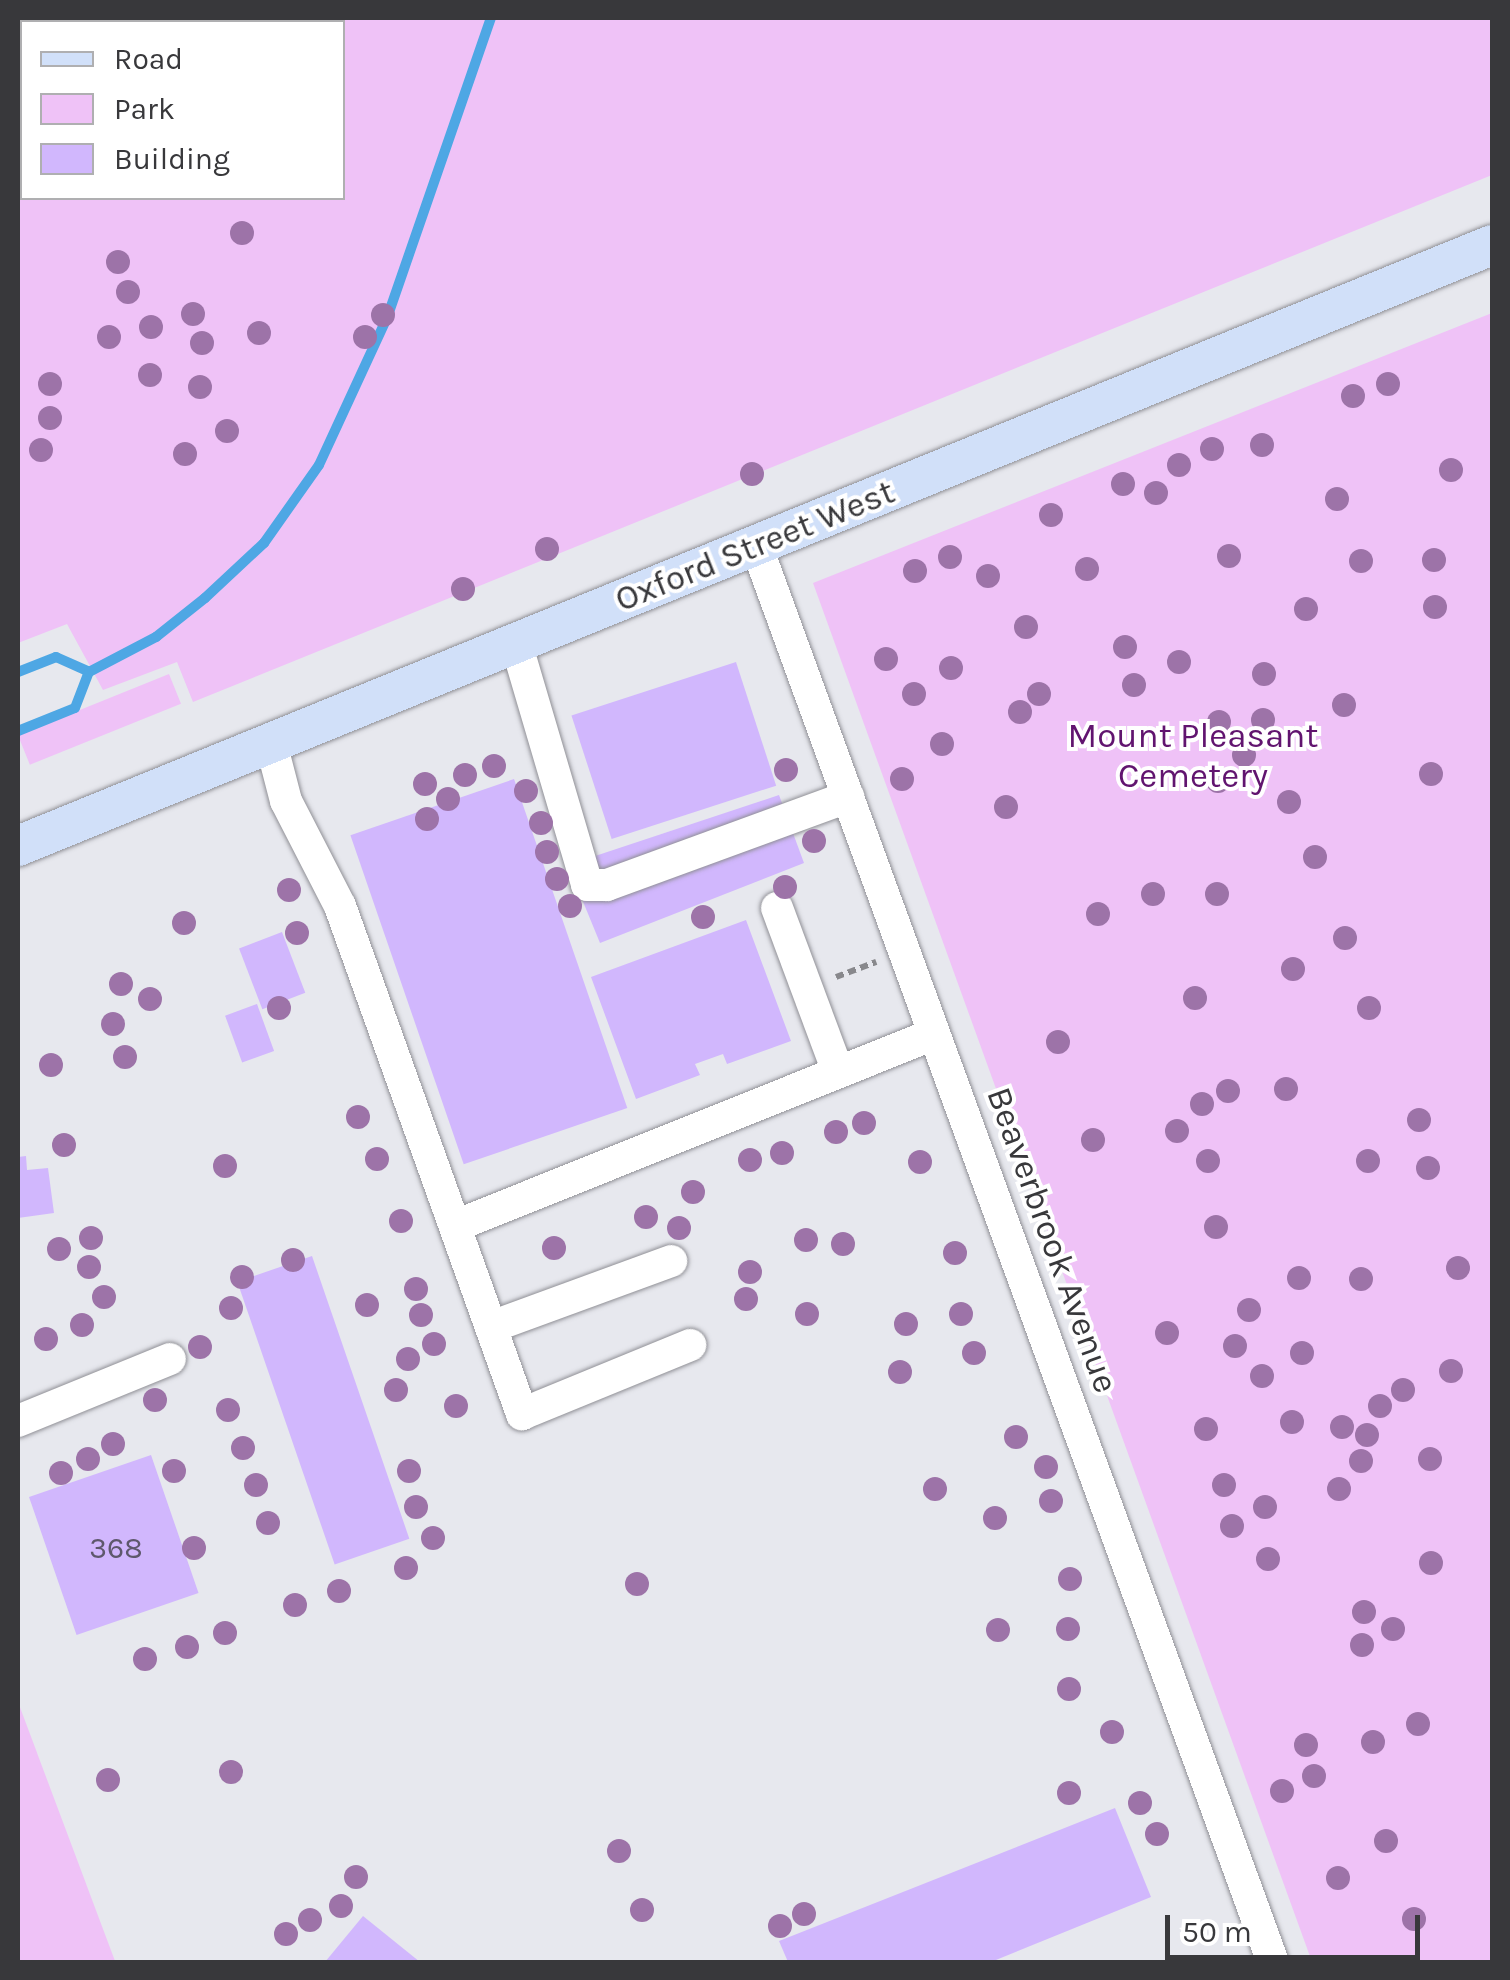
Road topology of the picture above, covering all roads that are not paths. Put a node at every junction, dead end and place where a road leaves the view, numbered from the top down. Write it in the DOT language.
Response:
graph roads {
  1 [pos="1492,245"];
  2 [pos="756,546"];
  3 [pos="516,643"];
  4 [pos="270,743"];
  5 [pos="848,797"];
  6 [pos="18,846"];
  7 [pos="777,908"];
  8 [pos="934,1034"];
  9 [pos="838,1072"];
  10 [pos="454,1226"];
  11 [pos="670,1261"];
  12 [pos="491,1327"];
  13 [pos="690,1346"];
  14 [pos="170,1360"];
  15 [pos="18,1421"];
  16 [pos="1273,1962"];
  1 -- 2 [label="main road, Oxford Street West"];
  2 -- 3 [label="main road, Oxford Street West"];
  2 -- 5 [label="street, Beaverbrook Avenue"];
  3 -- 4 [label="main road, Oxford Street West"];
  3 -- 5 [label="street"];
  4 -- 6 [label="main road, Oxford Street West"];
  4 -- 10 [label="street"];
  5 -- 8 [label="street, Beaverbrook Avenue"];
  7 -- 9 [label="street"];
  8 -- 9 [label="street"];
  8 -- 16 [label="street, Beaverbrook Avenue"];
  9 -- 10 [label="street"];
  10 -- 12 [label="street"];
  11 -- 12 [label="street"];
  12 -- 13 [label="street"];
  14 -- 15 [label="street"];
}
